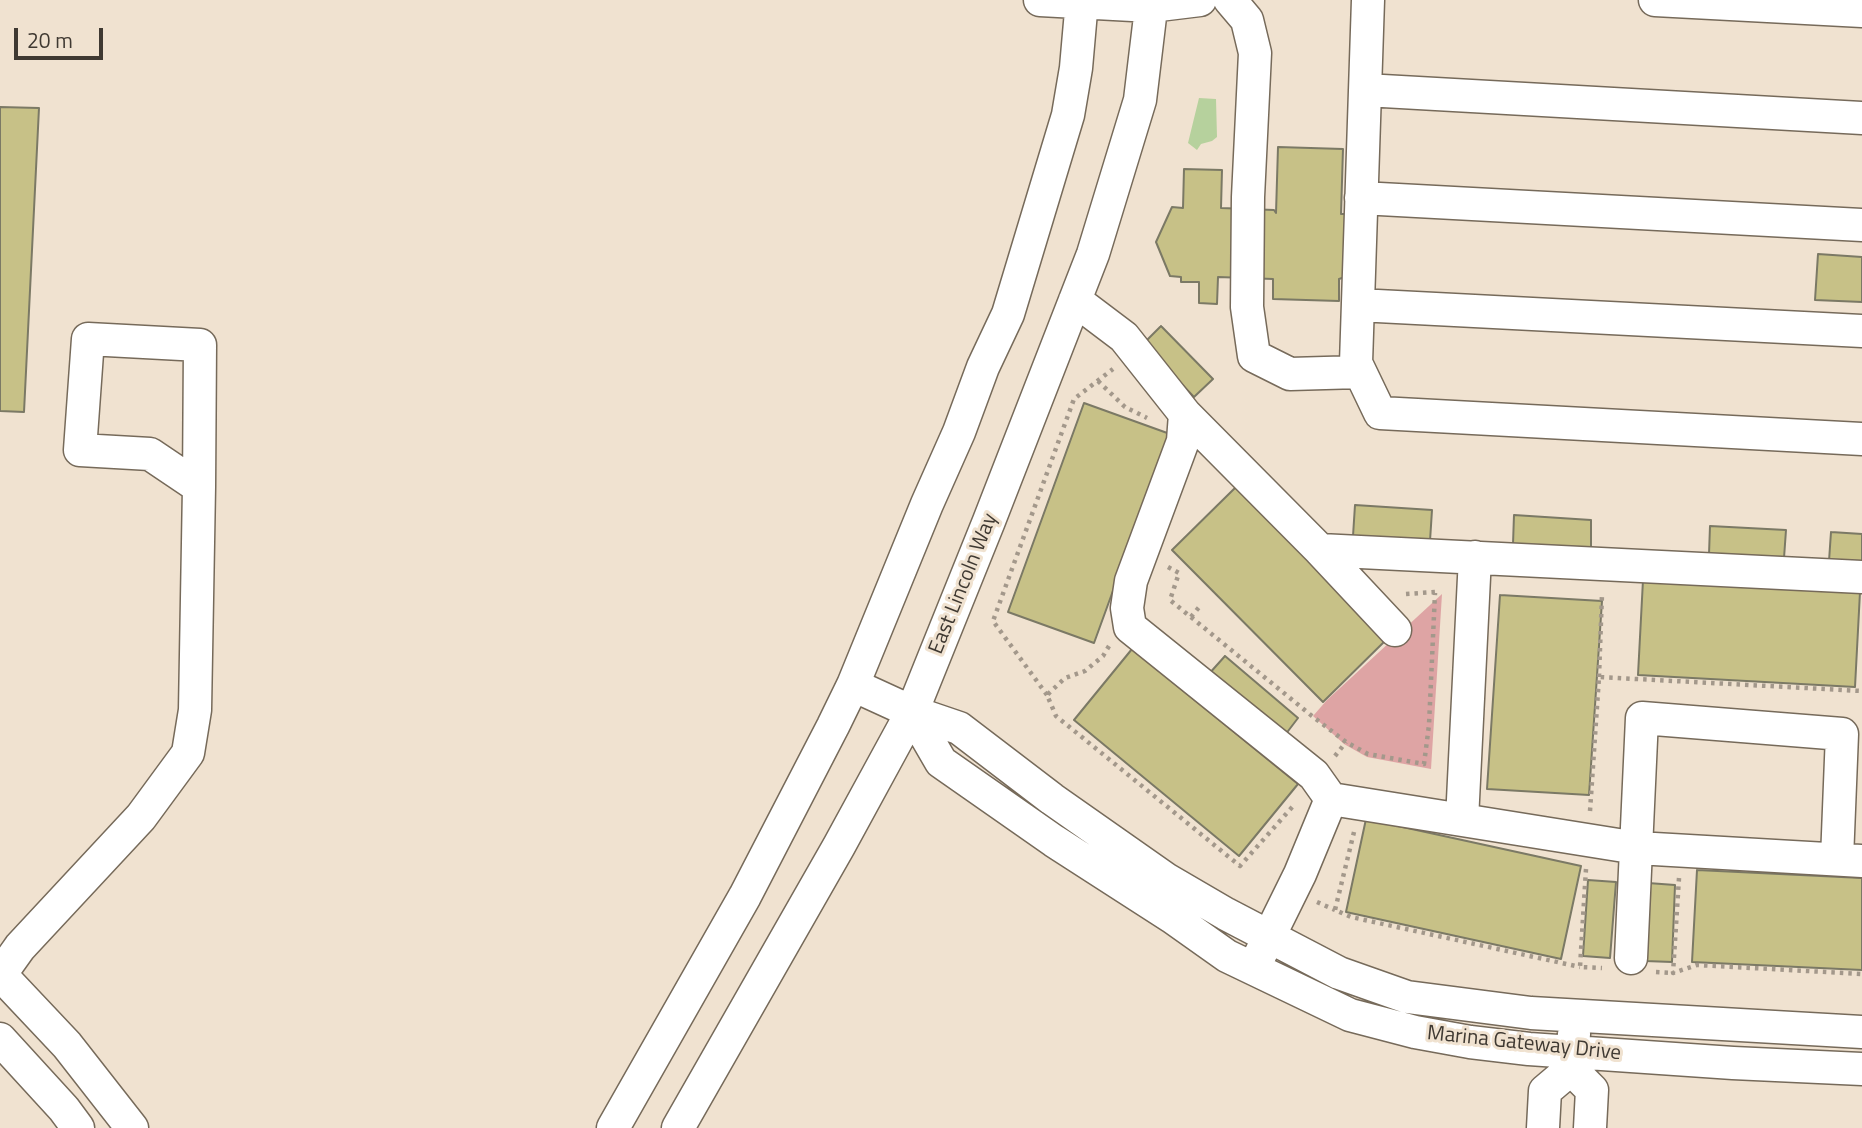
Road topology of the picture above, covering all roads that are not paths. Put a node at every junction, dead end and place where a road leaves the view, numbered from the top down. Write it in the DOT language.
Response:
graph roads {
  1 [pos="1040,0"];
  2 [pos="1200,0"];
  3 [pos="1230,0"];
  4 [pos="1368,0"];
  5 [pos="1655,0"];
  6 [pos="1082,1"];
  7 [pos="1152,3"];
  8 [pos="1862,11"];
  9 [pos="1365,90"];
  10 [pos="1862,118"];
  11 [pos="1361,198"];
  12 [pos="1862,225"];
  13 [pos="1075,300"];
  14 [pos="1358,304"];
  15 [pos="1862,331"];
  16 [pos="1360,372"];
  17 [pos="1171,418"];
  18 [pos="1862,439"];
  19 [pos="199,487"];
  20 [pos="1320,550"];
  21 [pos="1475,557"];
  22 [pos="1862,577"];
  23 [pos="1395,630"];
  24 [pos="853,685"];
  25 [pos="912,712"];
  26 [pos="1331,799"];
  27 [pos="1462,820"];
  28 [pos="1637,848"];
  29 [pos="1850,860"];
  30 [pos="1269,936"];
  31 [pos="1631,958"];
  32 [pos="1253,968"];
  33 [pos="0,975"];
  34 [pos="1576,1015"];
  35 [pos="1862,1032"];
  36 [pos="0,1039"];
  37 [pos="1572,1060"];
  38 [pos="1862,1069"];
  39 [pos="78,1128"];
  40 [pos="132,1128"];
  41 [pos="613,1128"];
  42 [pos="678,1128"];
  43 [pos="1543,1128"];
  44 [pos="1590,1128"];
  1 -- 6 [label="street"];
  2 -- 7 [label="street"];
  3 -- 16 [label="street"];
  4 -- 9 [label="street"];
  5 -- 8 [label="street"];
  6 -- 7 [label="street"];
  6 -- 24 [label="street"];
  7 -- 13 [label="street, East Lincoln Way"];
  9 -- 10 [label="street"];
  9 -- 11 [label="street"];
  11 -- 12 [label="street"];
  11 -- 14 [label="street"];
  13 -- 17 [label="street"];
  13 -- 25 [label="street, East Lincoln Way"];
  14 -- 15 [label="street"];
  14 -- 16 [label="street"];
  16 -- 18 [label="street"];
  17 -- 20 [label="street"];
  17 -- 26 [label="street"];
  19 -- 19 [label="street"];
  19 -- 33 [label="street"];
  20 -- 21 [label="street"];
  20 -- 23 [label="street"];
  21 -- 22 [label="street"];
  21 -- 27 [label="street"];
  24 -- 25 [label="street, Marina Gateway Drive"];
  24 -- 41 [label="street"];
  25 -- 30 [label="street, Marina Gateway Drive"];
  25 -- 32 [label="street, Marina Gateway Drive"];
  25 -- 42 [label="street, East Lincoln Way"];
  26 -- 27 [label="street"];
  26 -- 30 [label="street"];
  27 -- 28 [label="street"];
  28 -- 29 [label="street"];
  28 -- 29 [label="street"];
  28 -- 31 [label="street"];
  30 -- 32 [label="street"];
  30 -- 34 [label="street, Marina Gateway Drive"];
  32 -- 37 [label="street, Marina Gateway Drive"];
  33 -- 40 [label="street"];
  34 -- 35 [label="street, Marina Gateway Drive"];
  34 -- 37 [label="street"];
  36 -- 39 [label="street"];
  37 -- 38 [label="street, Marina Gateway Drive"];
  37 -- 43 [label="street"];
  37 -- 44 [label="street"];
}
